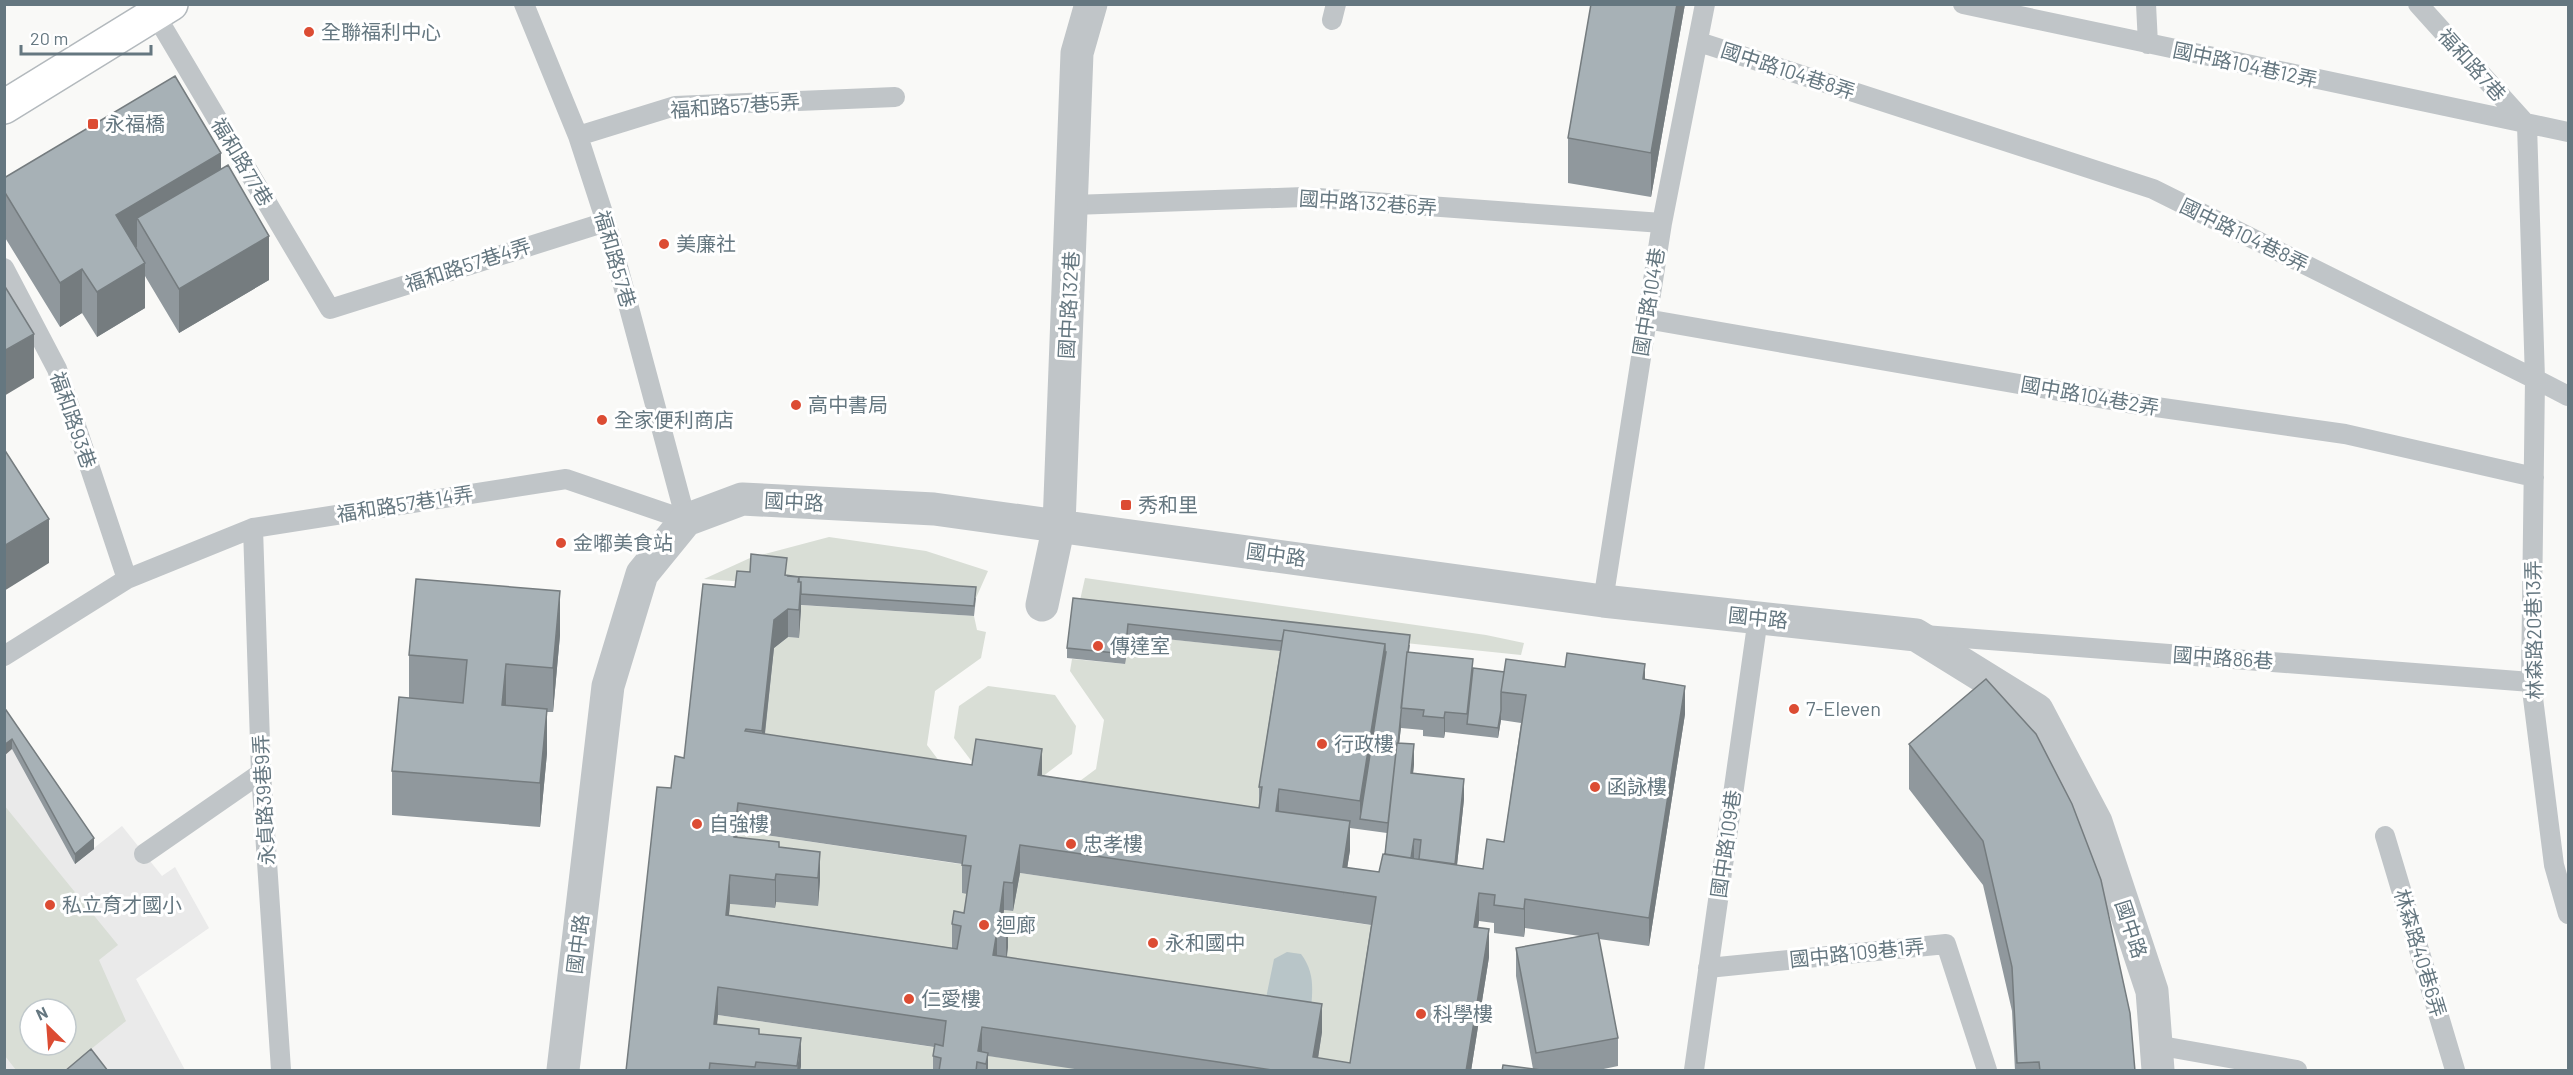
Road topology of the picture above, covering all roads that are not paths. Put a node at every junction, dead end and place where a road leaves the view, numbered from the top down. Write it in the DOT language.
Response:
graph roads {
  1 [pos="524,4"];
  2 [pos="1090,4"];
  3 [pos="1705,4"];
  4 [pos="1964,4"];
  5 [pos="2146,4"];
  6 [pos="2418,4"];
  7 [pos="163,10"];
  8 [pos="1699,42"];
  9 [pos="2148,44"];
  10 [pos="895,97"];
  11 [pos="4,107"];
  12 [pos="2527,125"];
  13 [pos="2568,132"];
  14 [pos="578,135"];
  15 [pos="1073,205"];
  16 [pos="606,222"];
  17 [pos="1662,224"];
  18 [pos="4,268"];
  19 [pos="330,309"];
  20 [pos="1646,319"];
  21 [pos="2535,379"];
  22 [pos="2568,396"];
  23 [pos="2534,477"];
  24 [pos="686,520"];
  25 [pos="1059,525"];
  26 [pos="253,528"];
  27 [pos="127,579"];
  28 [pos="1603,601"];
  29 [pos="1042,605"];
  30 [pos="1758,618"];
  31 [pos="1916,635"];
  32 [pos="4,656"];
  33 [pos="2531,682"];
  34 [pos="261,774"];
  35 [pos="2385,836"];
  36 [pos="144,854"];
  37 [pos="2568,914"];
  38 [pos="1708,968"];
  39 [pos="2157,1058"];
  40 [pos="281,1071"];
  41 [pos="563,1071"];
  42 [pos="1694,1071"];
  43 [pos="1987,1071"];
  44 [pos="2297,1071"];
  45 [pos="2456,1071"];
  1 -- 14 [label="lane, 福和路57巷"];
  2 -- 15 [label="street, 國中路132巷"];
  3 -- 8 [label="lane, 國中路104巷"];
  4 -- 9 [label="lane, 國中路104巷12弄"];
  5 -- 9 [label="lane"];
  6 -- 12 [label="lane, 福和路7巷"];
  7 -- 11 [label="street"];
  7 -- 19 [label="lane, 福和路77巷"];
  8 -- 17 [label="lane, 國中路104巷"];
  8 -- 21 [label="lane, 國中路104巷8弄"];
  9 -- 12 [label="lane, 國中路104巷12弄"];
  10 -- 14 [label="lane, 福和路57巷5弄"];
  12 -- 13 [label="lane, 國中路104巷12弄"];
  12 -- 21 [label="lane"];
  14 -- 16 [label="lane, 福和路57巷"];
  15 -- 17 [label="lane, 國中路132巷6弄"];
  15 -- 25 [label="street, 國中路132巷"];
  16 -- 19 [label="lane, 福和路57巷4弄"];
  16 -- 24 [label="lane, 福和路57巷"];
  17 -- 20 [label="lane, 國中路104巷"];
  18 -- 27 [label="lane, 福和路93巷"];
  20 -- 23 [label="lane, 國中路104巷2弄"];
  20 -- 28 [label="lane, 國中路104巷"];
  21 -- 22 [label="lane, 國中路104巷8弄"];
  21 -- 23 [label="lane, 林森路20巷13弄"];
  23 -- 33 [label="lane, 林森路20巷13弄"];
  24 -- 25 [label="street, 國中路"];
  24 -- 26 [label="lane, 福和路57巷14弄"];
  24 -- 41 [label="street, 國中路"];
  25 -- 28 [label="street, 國中路"];
  25 -- 29 [label="street, 國中路132巷"];
  26 -- 27 [label="lane, 福和路57巷14弄"];
  26 -- 34 [label="lane, 永貞路39巷9弄"];
  27 -- 32 [label="lane, 福和路57巷14弄"];
  28 -- 30 [label="street, 國中路"];
  30 -- 31 [label="street, 國中路"];
  30 -- 38 [label="lane, 國中路109巷"];
  31 -- 33 [label="lane, 國中路86巷"];
  31 -- 39 [label="street, 國中路"];
  33 -- 37 [label="lane, 林森路20巷13弄"];
  34 -- 36 [label="lane"];
  34 -- 40 [label="lane, 永貞路39巷9弄"];
  35 -- 45 [label="lane, 林森路40巷6弄"];
  38 -- 42 [label="lane, 國中路109巷"];
  38 -- 43 [label="lane, 國中路109巷1弄"];
  39 -- 44 [label="lane"];
}
